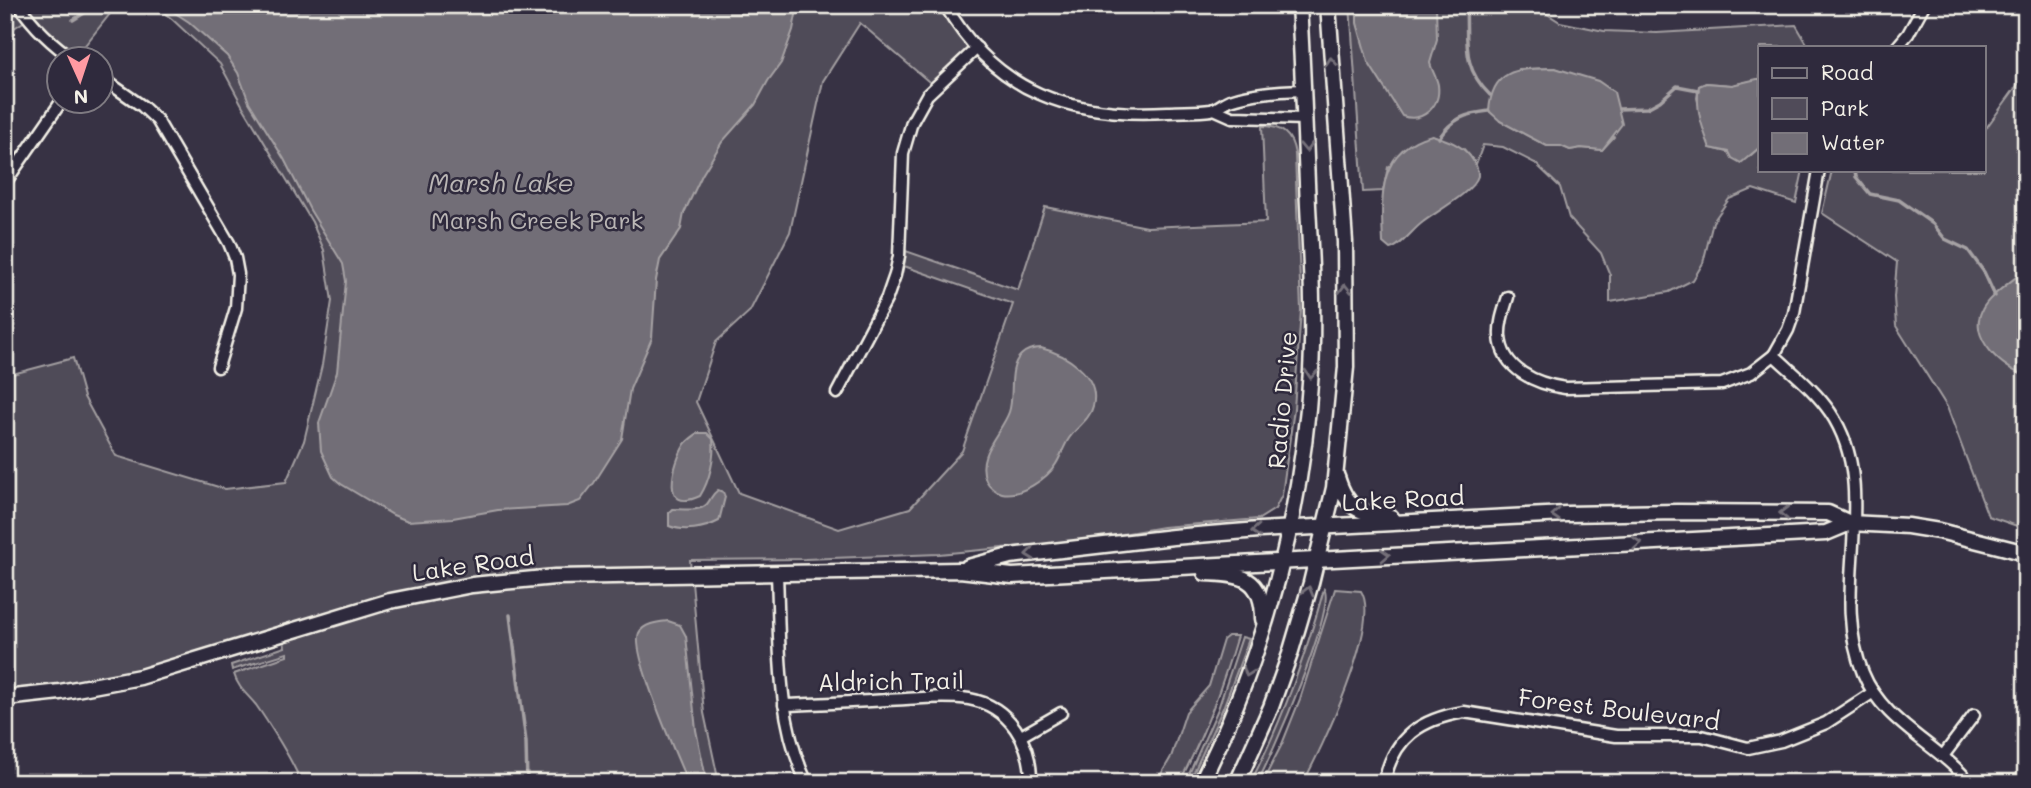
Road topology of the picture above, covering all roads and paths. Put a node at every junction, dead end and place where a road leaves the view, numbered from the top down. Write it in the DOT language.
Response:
graph roads {
  1 [pos="19,5"];
  2 [pos="945,5"];
  3 [pos="1299,5"];
  4 [pos="1328,5"];
  5 [pos="1924,5"];
  6 [pos="57,46"];
  7 [pos="1898,46"];
  8 [pos="977,48"];
  9 [pos="116,88"];
  10 [pos="1304,90"];
  11 [pos="1214,109"];
  12 [pos="51,116"];
  13 [pos="1305,119"];
  14 [pos="1819,172"];
  15 [pos="5,183"];
  16 [pos="1508,297"];
  17 [pos="1774,355"];
  18 [pos="218,367"];
  19 [pos="837,393"];
  20 [pos="1336,471"];
  21 [pos="1424,522"];
  22 [pos="1852,523"];
  23 [pos="1324,527"];
  24 [pos="1290,528"];
  25 [pos="2026,553"];
  26 [pos="1317,559"];
  27 [pos="1283,560"];
  28 [pos="960,569"];
  29 [pos="1127,569"];
  30 [pos="777,574"];
  31 [pos="1262,635"];
  32 [pos="1872,694"];
  33 [pos="5,698"];
  34 [pos="784,705"];
  35 [pos="1061,713"];
  36 [pos="1974,715"];
  37 [pos="1021,736"];
  38 [pos="1943,756"];
  39 [pos="807,783"];
  40 [pos="1031,783"];
  41 [pos="1201,783"];
  42 [pos="1237,783"];
  43 [pos="1384,783"];
  44 [pos="1970,783"];
  1 -- 6 [label="street"];
  2 -- 8 [label="street"];
  3 -- 10 [label="street, Radio Drive"];
  20 -- 4 [label="street, one-way"];
  5 -- 7 [label="street"];
  8 -- 11 [label="street"];
  8 -- 19 [label="street"];
  9 -- 18 [label="street"];
  10 -- 11 [label="street"];
  10 -- 13 [label="street, Radio Drive"];
  11 -- 13 [label="street"];
  12 -- 15 [label="street"];
  13 -- 24 [label="street, Radio Drive, one-way"];
  14 -- 17 [label="street"];
  16 -- 17 [label="street"];
  17 -- 22 [label="street"];
  20 -- 21 [label="street"];
  20 -- 23 [label="street"];
  22 -- 21 [label="street, Lake Road, one-way"];
  21 -- 23 [label="street, Lake Road"];
  22 -- 25 [label="street, Lake Road"];
  26 -- 22 [label="street, Lake Road, one-way"];
  22 -- 32 [label="street"];
  23 -- 24 [label="street, Lake Road"];
  23 -- 26 [label="street"];
  24 -- 27 [label="street, Radio Drive"];
  24 -- 28 [label="street, Lake Road, one-way"];
  26 -- 27 [label="street, Lake Road"];
  42 -- 26 [label="street, one-way"];
  27 -- 29 [label="street, Lake Road"];
  27 -- 31 [label="street, Radio Drive"];
  28 -- 29 [label="street, Lake Road"];
  28 -- 30 [label="street, Lake Road"];
  29 -- 31 [label="street"];
  30 -- 33 [label="street, Lake Road"];
  30 -- 34 [label="street, Aldrich Trail"];
  31 -- 41 [label="street, Radio Drive, one-way"];
  32 -- 38 [label="street"];
  32 -- 43 [label="street, Forest Boulevard"];
  34 -- 37 [label="street, Aldrich Trail"];
  34 -- 39 [label="street, Aldrich Trail"];
  35 -- 37 [label="street"];
  36 -- 38 [label="street"];
  37 -- 40 [label="street, Aldrich Trail"];
  38 -- 44 [label="street"];
}
